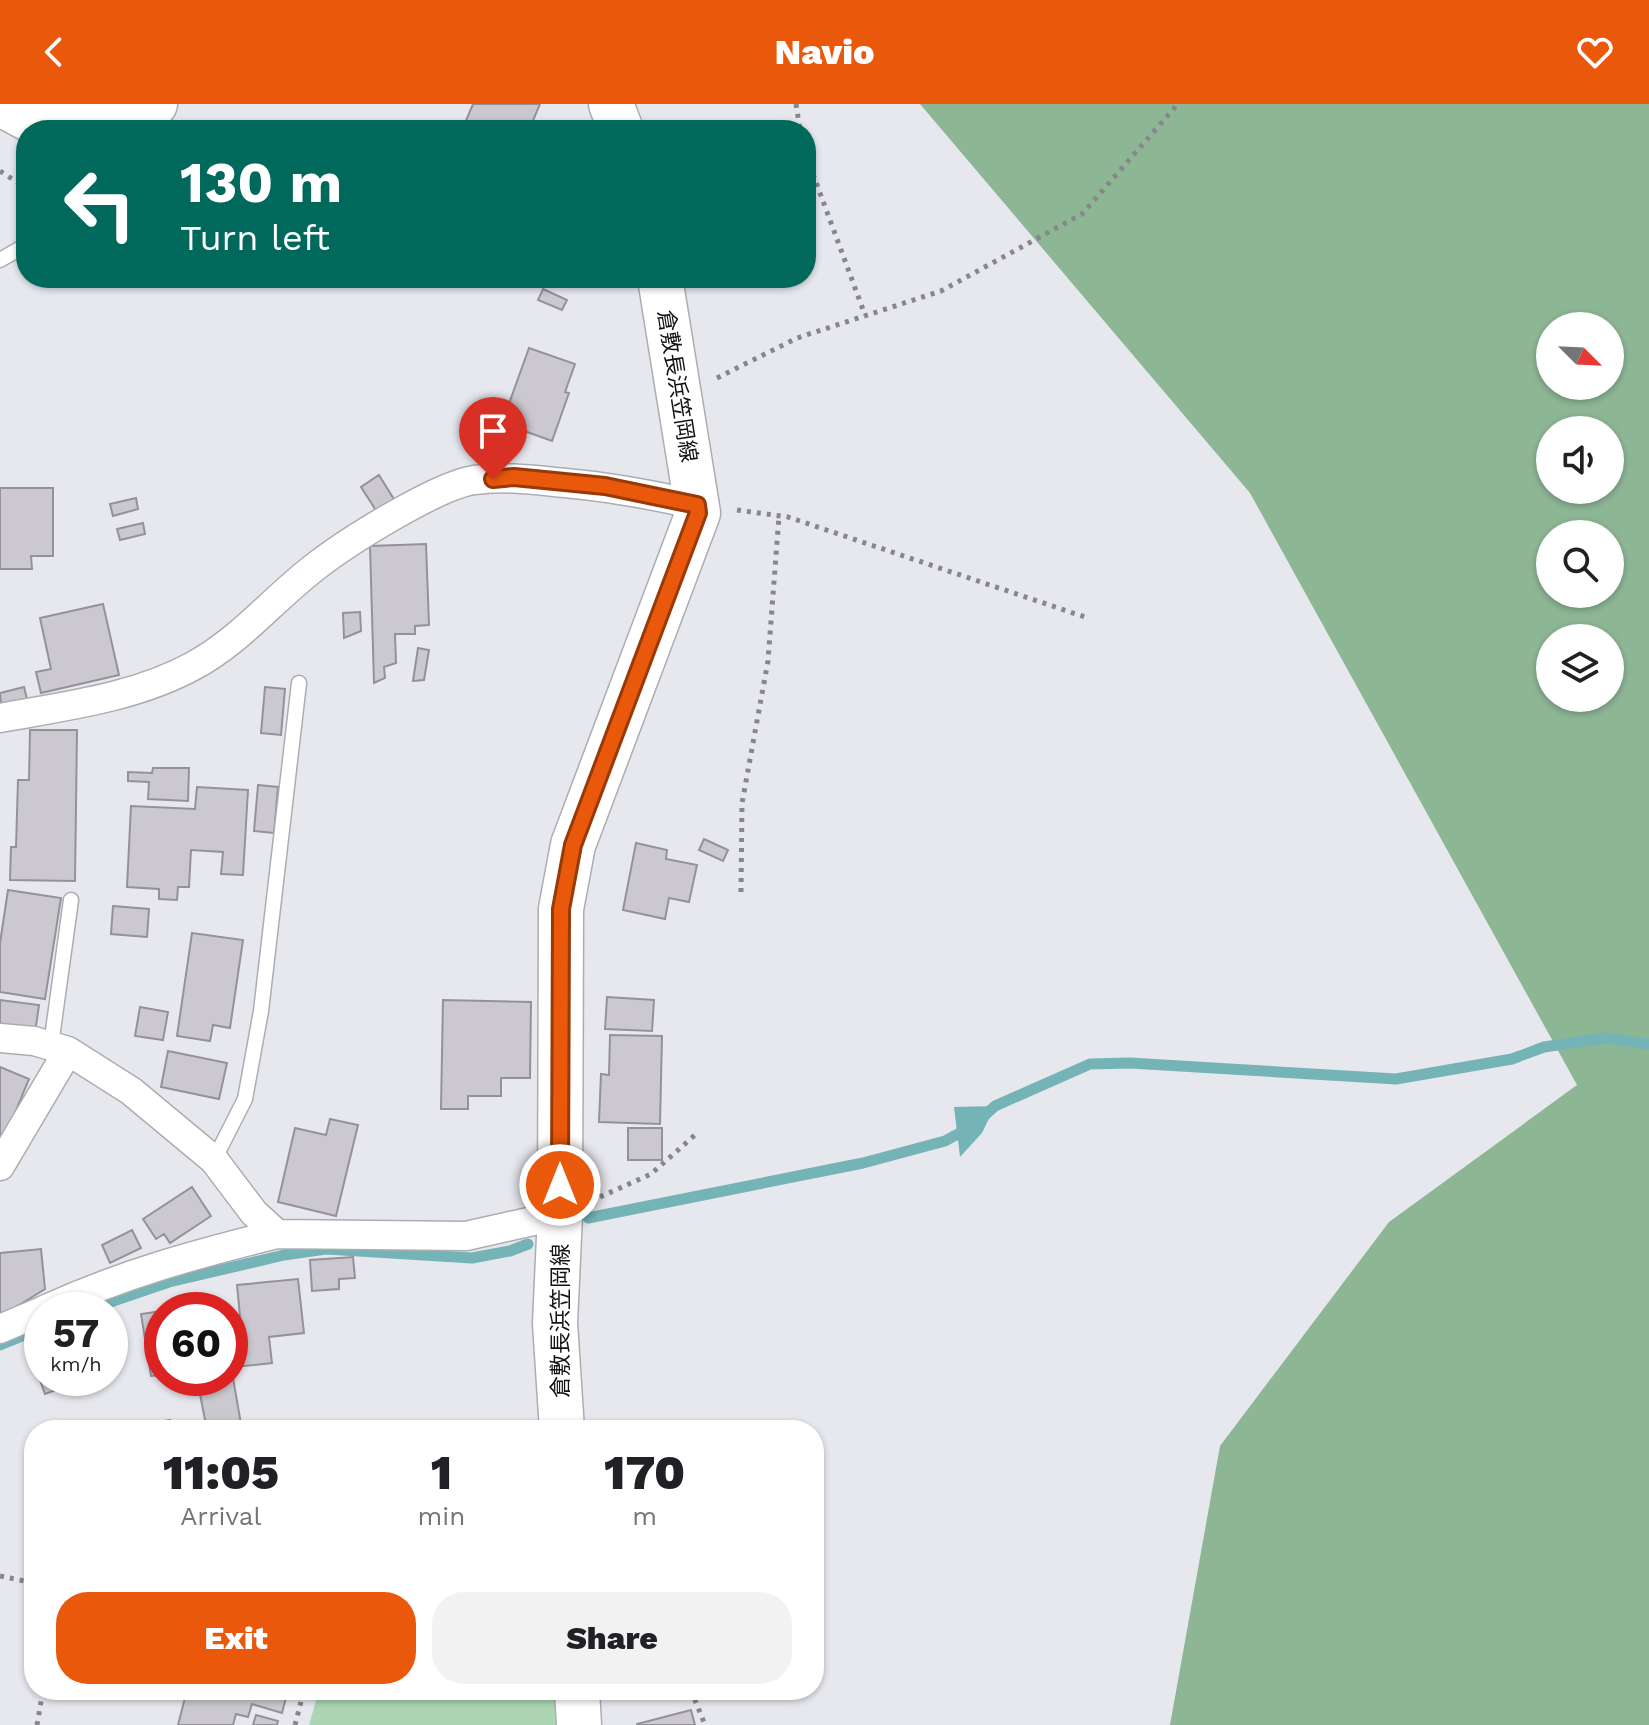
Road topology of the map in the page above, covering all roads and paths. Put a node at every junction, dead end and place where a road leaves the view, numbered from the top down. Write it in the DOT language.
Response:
graph roads {
  1 [pos="1,104"];
  2 [pos="155,104"];
  3 [pos="1177,105"];
  4 [pos="31,120"];
  5 [pos="89,120"];
  6 [pos="816,182"];
  7 [pos="662,288"];
  8 [pos="865,315"];
  9 [pos="680,397"];
  10 [pos="697,505"];
  11 [pos="779,516"];
  12 [pos="1085,617"];
  13 [pos="299,683"];
  14 [pos="0,718"];
  15 [pos="741,892"];
  16 [pos="71,900"];
  17 [pos="0,1038"];
  18 [pos="59,1048"];
  19 [pos="695,1135"];
  20 [pos="214,1160"];
  21 [pos="0,1166"];
  22 [pos="560,1215"];
  23 [pos="277,1234"];
  24 [pos="82,1292"];
  25 [pos="24,1318"];
  26 [pos="0,1329"];
  27 [pos="561,1420"];
  28 [pos="0,1576"];
  29 [pos="24,1581"];
  30 [pos="41,1700"];
  31 [pos="301,1700"];
  32 [pos="578,1700"];
  33 [pos="695,1700"];
  34 [pos="37,1725"];
  35 [pos="295,1725"];
  36 [pos="579,1725"];
  37 [pos="705,1725"];
  1 -- 4 [label="main road"];
  2 -- 5 [label="main road"];
  3 -- 8 [label="path"];
  6 -- 8 [label="path"];
  7 -- 9 [label="main road, 倉敷長浜笠岡線"];
  8 -- 9 [label="path"];
  9 -- 10 [label="main road, 倉敷長浜笠岡線"];
  10 -- 11 [label="path"];
  10 -- 14 [label="street"];
  10 -- 22 [label="main road, 倉敷長浜笠岡線"];
  11 -- 12 [label="path"];
  11 -- 15 [label="path"];
  13 -- 20 [label="lane"];
  16 -- 18 [label="lane"];
  17 -- 18 [label="street"];
  18 -- 20 [label="street"];
  18 -- 21 [label="street"];
  19 -- 22 [label="path"];
  20 -- 23 [label="street"];
  22 -- 23 [label="street"];
  22 -- 27 [label="main road, 倉敷長浜笠岡線"];
  23 -- 24 [label="street"];
  25 -- 26 [label="street"];
  28 -- 29 [label="path"];
  30 -- 34 [label="path"];
  31 -- 35 [label="path"];
  32 -- 36 [label="main road"];
  33 -- 37 [label="path"];
}
